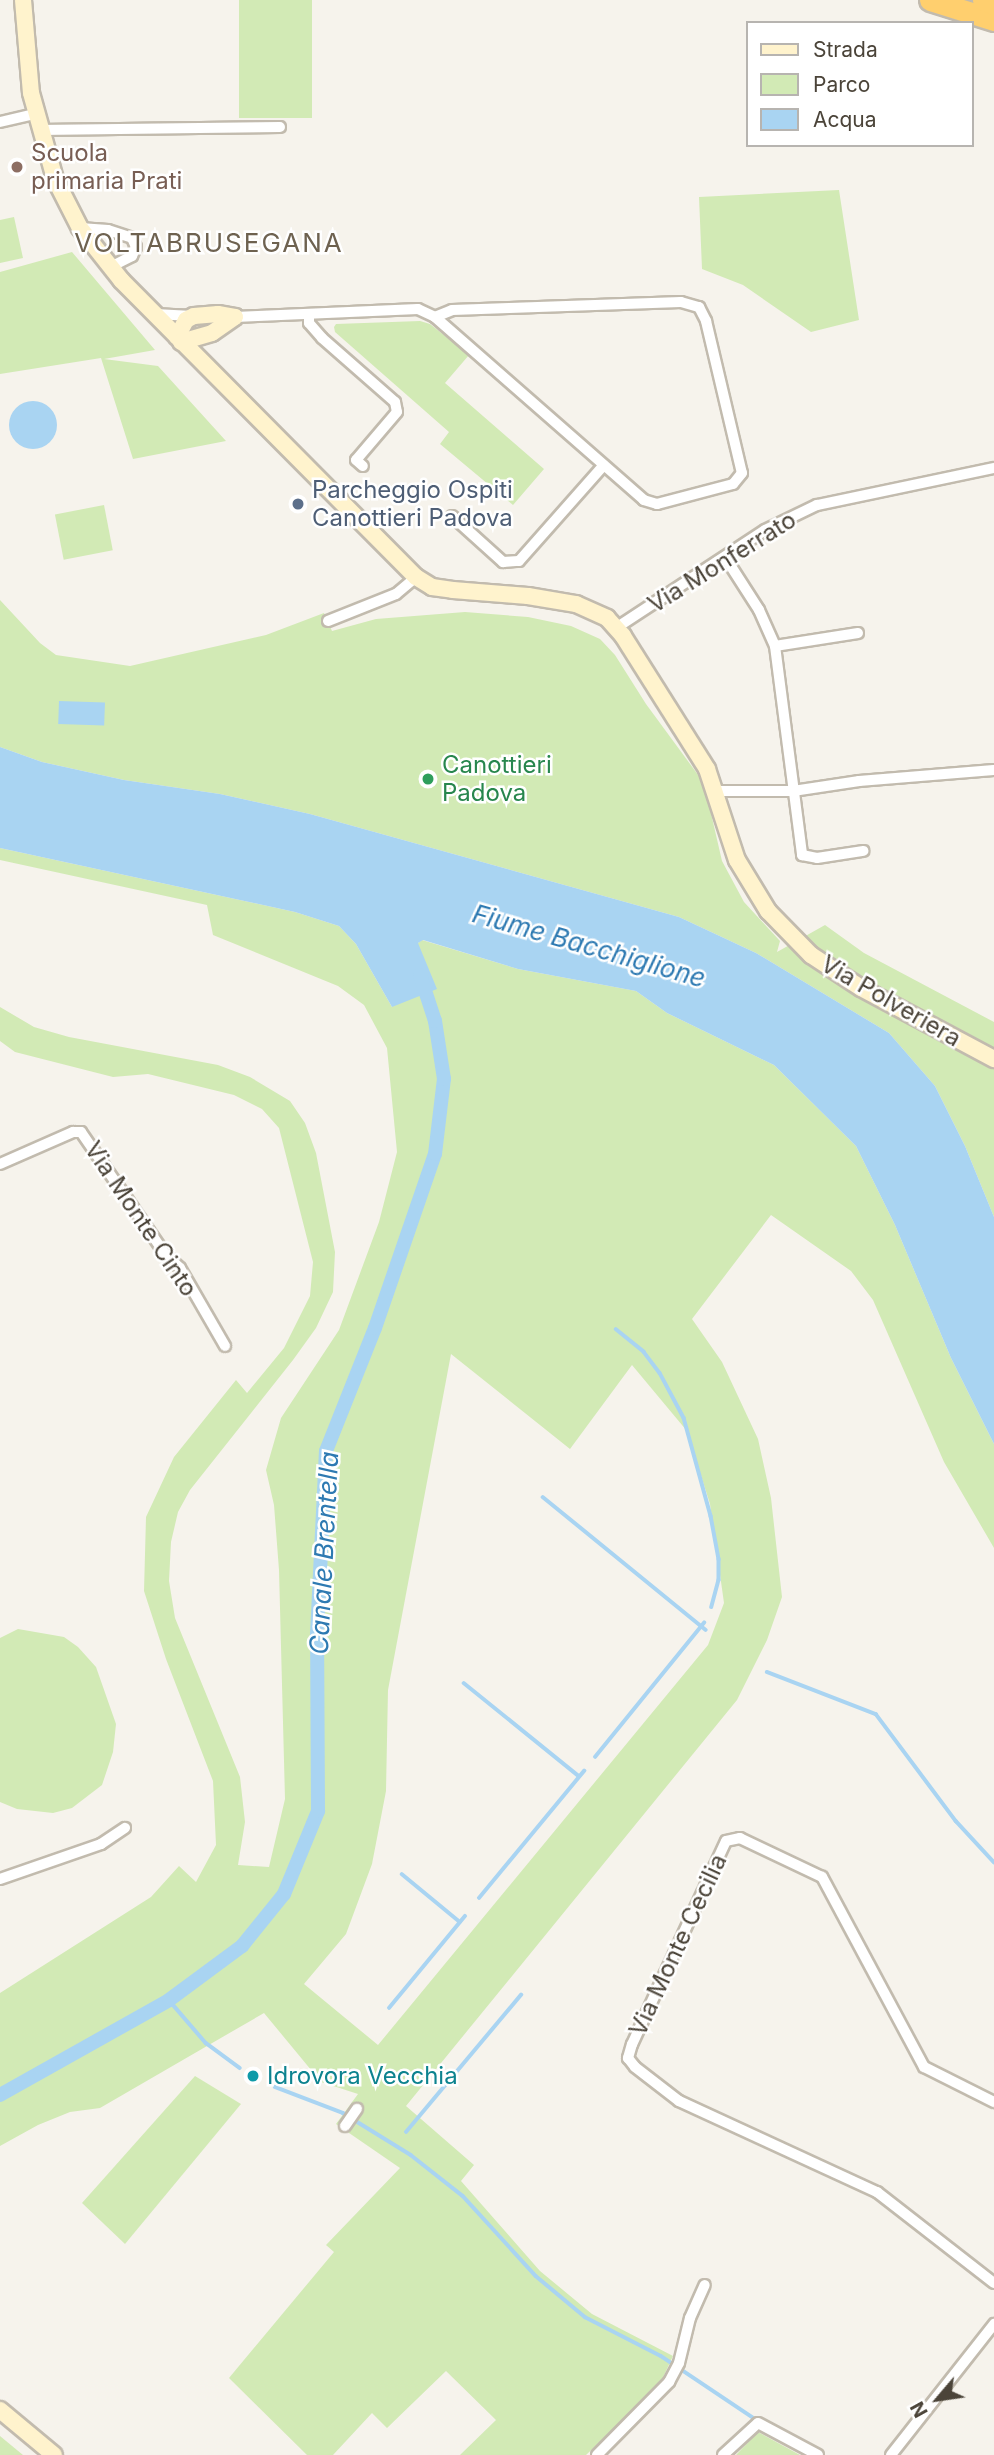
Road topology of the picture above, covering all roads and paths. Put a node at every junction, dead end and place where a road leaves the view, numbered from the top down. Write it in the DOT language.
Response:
graph roads {
  1 [pos="23,0"];
  2 [pos="930,0"];
  3 [pos="983,0"];
  4 [pos="994,4"];
  5 [pos="994,20"];
  6 [pos="0,122"];
  7 [pos="38,122"];
  8 [pos="280,127"];
  9 [pos="80,228"];
  10 [pos="110,267"];
  11 [pos="154,314"];
  12 [pos="309,314"];
  13 [pos="194,316"];
  14 [pos="234,317"];
  15 [pos="435,317"];
  16 [pos="212,333"];
  17 [pos="179,340"];
  18 [pos="209,371"];
  19 [pos="604,465"];
  20 [pos="363,466"];
  21 [pos="994,468"];
  22 [pos="453,516"];
  23 [pos="725,557"];
  24 [pos="416,577"];
  25 [pos="328,621"];
  26 [pos="616,628"];
  27 [pos="858,633"];
  28 [pos="775,646"];
  29 [pos="994,770"];
  30 [pos="716,791"];
  31 [pos="793,791"];
  32 [pos="863,852"];
  33 [pos="994,1059"];
  34 [pos="0,1164"];
  35 [pos="225,1346"];
  36 [pos="125,1828"];
  37 [pos="0,1879"];
  38 [pos="994,2102"];
  39 [pos="357,2109"];
  40 [pos="345,2126"];
  41 [pos="994,2283"];
  42 [pos="705,2285"];
  43 [pos="994,2324"];
  44 [pos="0,2410"];
  45 [pos="54,2455"];
  46 [pos="597,2455"];
  47 [pos="723,2455"];
  48 [pos="818,2455"];
  49 [pos="891,2455"];
  1 -- 7 [label="street, Via Polveriera"];
  2 -- 5 [label="highway"];
  3 -- 4 [label="highway"];
  6 -- 7 [label="street"];
  7 -- 8 [label="street"];
  7 -- 9 [label="street, Via Polveriera"];
  9 -- 10 [label="street, Via Polveriera"];
  9 -- 10 [label="street"];
  10 -- 11 [label="street, Via Polveriera"];
  11 -- 13 [label="street"];
  11 -- 17 [label="street, Via Polveriera"];
  12 -- 14 [label="street"];
  12 -- 15 [label="street"];
  12 -- 20 [label="street"];
  13 -- 14 [label="street"];
  13 -- 17 [label="street"];
  14 -- 16 [label="street"];
  15 -- 19 [label="street"];
  15 -- 19 [label="street"];
  16 -- 17 [label="street"];
  16 -- 18 [label="street"];
  17 -- 18 [label="street, Via Polveriera"];
  18 -- 24 [label="street, Via Polveriera"];
  19 -- 22 [label="street"];
  21 -- 23 [label="street, Via Monferrato"];
  23 -- 26 [label="street, Via Monferrato"];
  23 -- 28 [label="street"];
  24 -- 25 [label="street"];
  24 -- 26 [label="street, Via Polveriera"];
  26 -- 30 [label="street, Via Polveriera"];
  27 -- 28 [label="street"];
  28 -- 31 [label="street"];
  29 -- 31 [label="street"];
  30 -- 31 [label="street"];
  30 -- 33 [label="street, Via Polveriera"];
  31 -- 32 [label="street"];
  34 -- 35 [label="street, Via Monte Cinto"];
  36 -- 37 [label="street"];
  38 -- 41 [label="street, Via Monte Cecilia"];
  39 -- 40 [label="street"];
  42 -- 46 [label="street"];
  43 -- 49 [label="street"];
  44 -- 45 [label="street"];
  47 -- 48 [label="street"];
}
